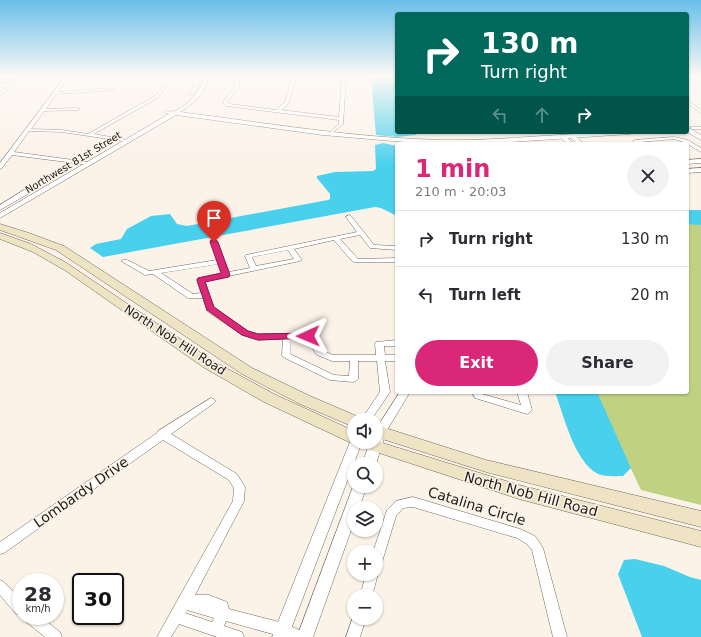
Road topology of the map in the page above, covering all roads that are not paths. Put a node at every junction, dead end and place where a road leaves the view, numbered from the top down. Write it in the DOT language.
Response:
graph roads {
  1 [pos="46,107"];
  2 [pos="139,107"];
  3 [pos="175,107"];
  4 [pos="183,107"];
  5 [pos="245,107"];
  6 [pos="282,107"];
  7 [pos="342,107"];
  8 [pos="43,110"];
  9 [pos="78,110"];
  10 [pos="277,111"];
  11 [pos="167,112"];
  12 [pos="175,113"];
  13 [pos="341,119"];
  14 [pos="689,128"];
  15 [pos="689,128"];
  16 [pos="701,128"];
  17 [pos="689,129"];
  18 [pos="28,130"];
  19 [pos="331,133"];
  20 [pos="701,133"];
  21 [pos="601,134"];
  22 [pos="89,135"];
  23 [pos="562,136"];
  24 [pos="572,136"];
  25 [pos="701,138"];
  26 [pos="119,140"];
  27 [pos="127,141"];
  28 [pos="569,142"];
  29 [pos="580,142"];
  30 [pos="636,142"];
  31 [pos="686,142"];
  32 [pos="690,145"];
  33 [pos="701,150"];
  34 [pos="12,153"];
  35 [pos="701,161"];
  36 [pos="689,162"];
  37 [pos="78,163"];
  38 [pos="88,164"];
  39 [pos="0,167"];
  40 [pos="701,170"];
  41 [pos="690,171"];
  42 [pos="0,208"];
  43 [pos="0,216"];
  44 [pos="349,217"];
  45 [pos="0,227"];
  46 [pos="361,233"];
  47 [pos="0,236"];
  48 [pos="336,238"];
  49 [pos="214,242"];
  50 [pos="290,247"];
  51 [pos="395,248"];
  52 [pos="395,260"];
  53 [pos="125,261"];
  54 [pos="221,262"];
  55 [pos="254,269"];
  56 [pos="156,273"];
  57 [pos="226,275"];
  58 [pos="206,295"];
  59 [pos="287,336"];
  60 [pos="395,343"];
  61 [pos="354,358"];
  62 [pos="381,358"];
  63 [pos="395,358"];
  64 [pos="404,394"];
  65 [pos="478,394"];
  66 [pos="523,394"];
  67 [pos="210,400"];
  68 [pos="371,413"];
  69 [pos="347,418"];
  70 [pos="383,424"];
  71 [pos="162,434"];
  72 [pos="347,435"];
  73 [pos="383,440"];
  74 [pos="383,442"];
  75 [pos="353,449"];
  76 [pos="357,493"];
  77 [pos="701,519"];
  78 [pos="701,539"];
  79 [pos="381,545"];
  80 [pos="0,549"];
  81 [pos="0,586"];
  82 [pos="12,599"];
  83 [pos="184,603"];
  84 [pos="223,614"];
  85 [pos="176,617"];
  86 [pos="41,625"];
  87 [pos="357,625"];
  88 [pos="216,630"];
  89 [pos="282,633"];
  90 [pos="55,637"];
  91 [pos="164,637"];
  92 [pos="237,637"];
  93 [pos="299,637"];
  94 [pos="305,637"];
  95 [pos="353,637"];
  96 [pos="560,637"];
  1 -- 8 [label="street"];
  2 -- 22 [label="street"];
  3 -- 11 [label="street, Northwest 81st Street"];
  4 -- 12 [label="street, Northwest 81st Street"];
  5 -- 10 [label="street"];
  6 -- 10 [label="street"];
  7 -- 13 [label="street"];
  8 -- 9 [label="street"];
  8 -- 18 [label="street"];
  10 -- 13 [label="street"];
  11 -- 12 [label="street"];
  11 -- 26 [label="street, Northwest 81st Street"];
  12 -- 19 [label="street"];
  12 -- 27 [label="street, Northwest 81st Street"];
  13 -- 19 [label="street"];
  14 -- 16 [label="street"];
  15 -- 20 [label="street"];
  17 -- 25 [label="street"];
  18 -- 22 [label="street"];
  18 -- 34 [label="street"];
  19 -- 23 [label="street"];
  21 -- 24 [label="street"];
  22 -- 26 [label="street"];
  23 -- 24 [label="street"];
  23 -- 28 [label="street"];
  24 -- 29 [label="street"];
  26 -- 27 [label="street"];
  26 -- 37 [label="street, Northwest 81st Street"];
  27 -- 38 [label="street, Northwest 81st Street"];
  30 -- 31 [label="street"];
  32 -- 33 [label="street"];
  34 -- 37 [label="street"];
  34 -- 39 [label="street"];
  35 -- 36 [label="street"];
  37 -- 38 [label="street"];
  37 -- 42 [label="street, Northwest 81st Street"];
  38 -- 43 [label="street, Northwest 81st Street"];
  40 -- 41 [label="street"];
  44 -- 46 [label="street"];
  45 -- 69 [label="main road, North Nob Hill Road"];
  46 -- 48 [label="street"];
  46 -- 51 [label="street"];
  47 -- 72 [label="main road, North Nob Hill Road"];
  48 -- 50 [label="street"];
  48 -- 52 [label="street"];
  49 -- 54 [label="street"];
  50 -- 55 [label="street"];
  50 -- 55 [label="street"];
  53 -- 56 [label="street"];
  54 -- 56 [label="street"];
  54 -- 57 [label="street"];
  55 -- 57 [label="street"];
  56 -- 58 [label="street"];
  57 -- 58 [label="street"];
  58 -- 59 [label="street"];
  59 -- 61 [label="street"];
  59 -- 61 [label="street"];
  60 -- 62 [label="street"];
  61 -- 62 [label="street"];
  62 -- 63 [label="street"];
  62 -- 68 [label="street"];
  64 -- 70 [label="street"];
  65 -- 66 [label="street"];
  67 -- 71 [label="street, Lombardy Drive"];
  71 -- 80 [label="street, Lombardy Drive"];
  71 -- 83 [label="street"];
  73 -- 77 [label="main road, North Nob Hill Road"];
  74 -- 78 [label="main road, North Nob Hill Road"];
  75 -- 89 [label="street"];
  76 -- 94 [label="street"];
  79 -- 96 [label="street, Catalina Circle"];
  81 -- 82 [label="street"];
  83 -- 84 [label="street"];
  83 -- 85 [label="street"];
  84 -- 88 [label="street"];
  84 -- 89 [label="street"];
  85 -- 88 [label="street"];
  85 -- 91 [label="street"];
  86 -- 90 [label="street"];
  87 -- 95 [label="street"];
  88 -- 92 [label="street"];
  89 -- 93 [label="street"];
}
